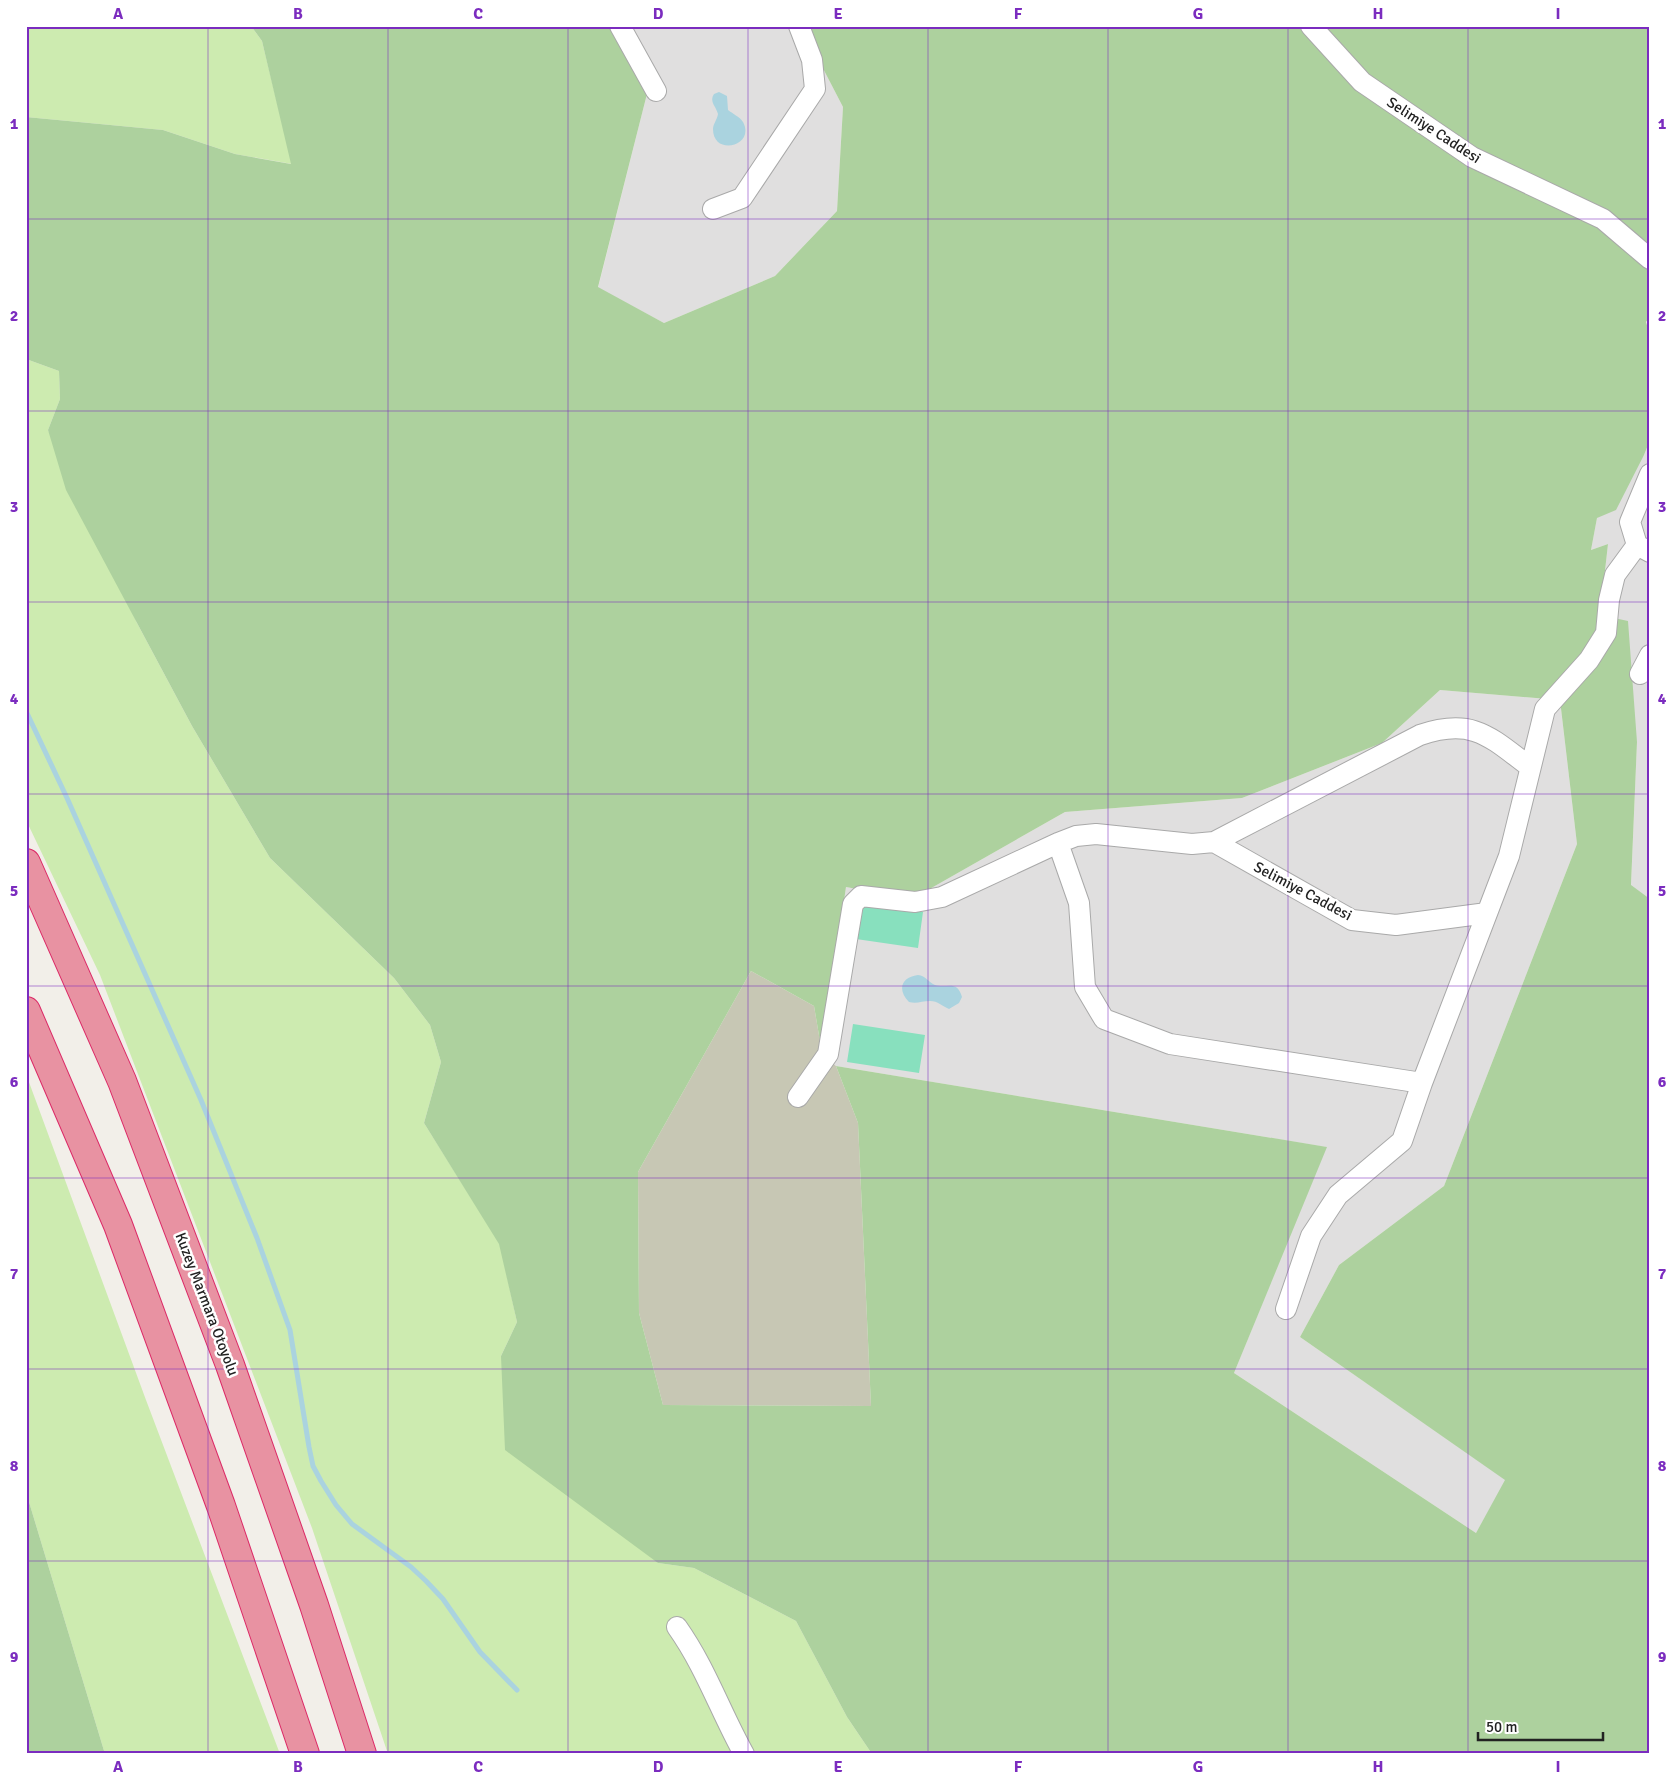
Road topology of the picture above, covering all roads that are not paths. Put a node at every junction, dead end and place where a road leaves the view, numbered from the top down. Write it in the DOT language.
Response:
graph roads {
  1 [pos="620,26"];
  2 [pos="799,26"];
  3 [pos="1311,26"];
  4 [pos="656,91"];
  5 [pos="713,209"];
  6 [pos="1650,259"];
  7 [pos="1650,474"];
  8 [pos="1643,549"];
  9 [pos="1650,655"];
  10 [pos="1640,674"];
  11 [pos="1530,767"];
  12 [pos="1214,842"];
  13 [pos="1058,843"];
  14 [pos="26,863"];
  15 [pos="1487,913"];
  16 [pos="26,1011"];
  17 [pos="1422,1083"];
  18 [pos="798,1097"];
  19 [pos="1286,1309"];
  20 [pos="677,1627"];
  21 [pos="305,1754"];
  22 [pos="362,1754"];
  23 [pos="744,1754"];
  1 -- 4 [label="street"];
  2 -- 5 [label="street"];
  3 -- 6 [label="street, Selimiye Caddesi"];
  7 -- 8 [label="street"];
  8 -- 11 [label="street"];
  9 -- 10 [label="street"];
  11 -- 12 [label="street"];
  11 -- 15 [label="street"];
  12 -- 13 [label="street"];
  12 -- 15 [label="street, Selimiye Caddesi"];
  13 -- 17 [label="street"];
  13 -- 18 [label="street"];
  14 -- 22 [label="highway, Kuzey Marmara Otoyolu"];
  15 -- 17 [label="street"];
  16 -- 21 [label="highway"];
  17 -- 19 [label="street"];
  20 -- 23 [label="street"];
}
